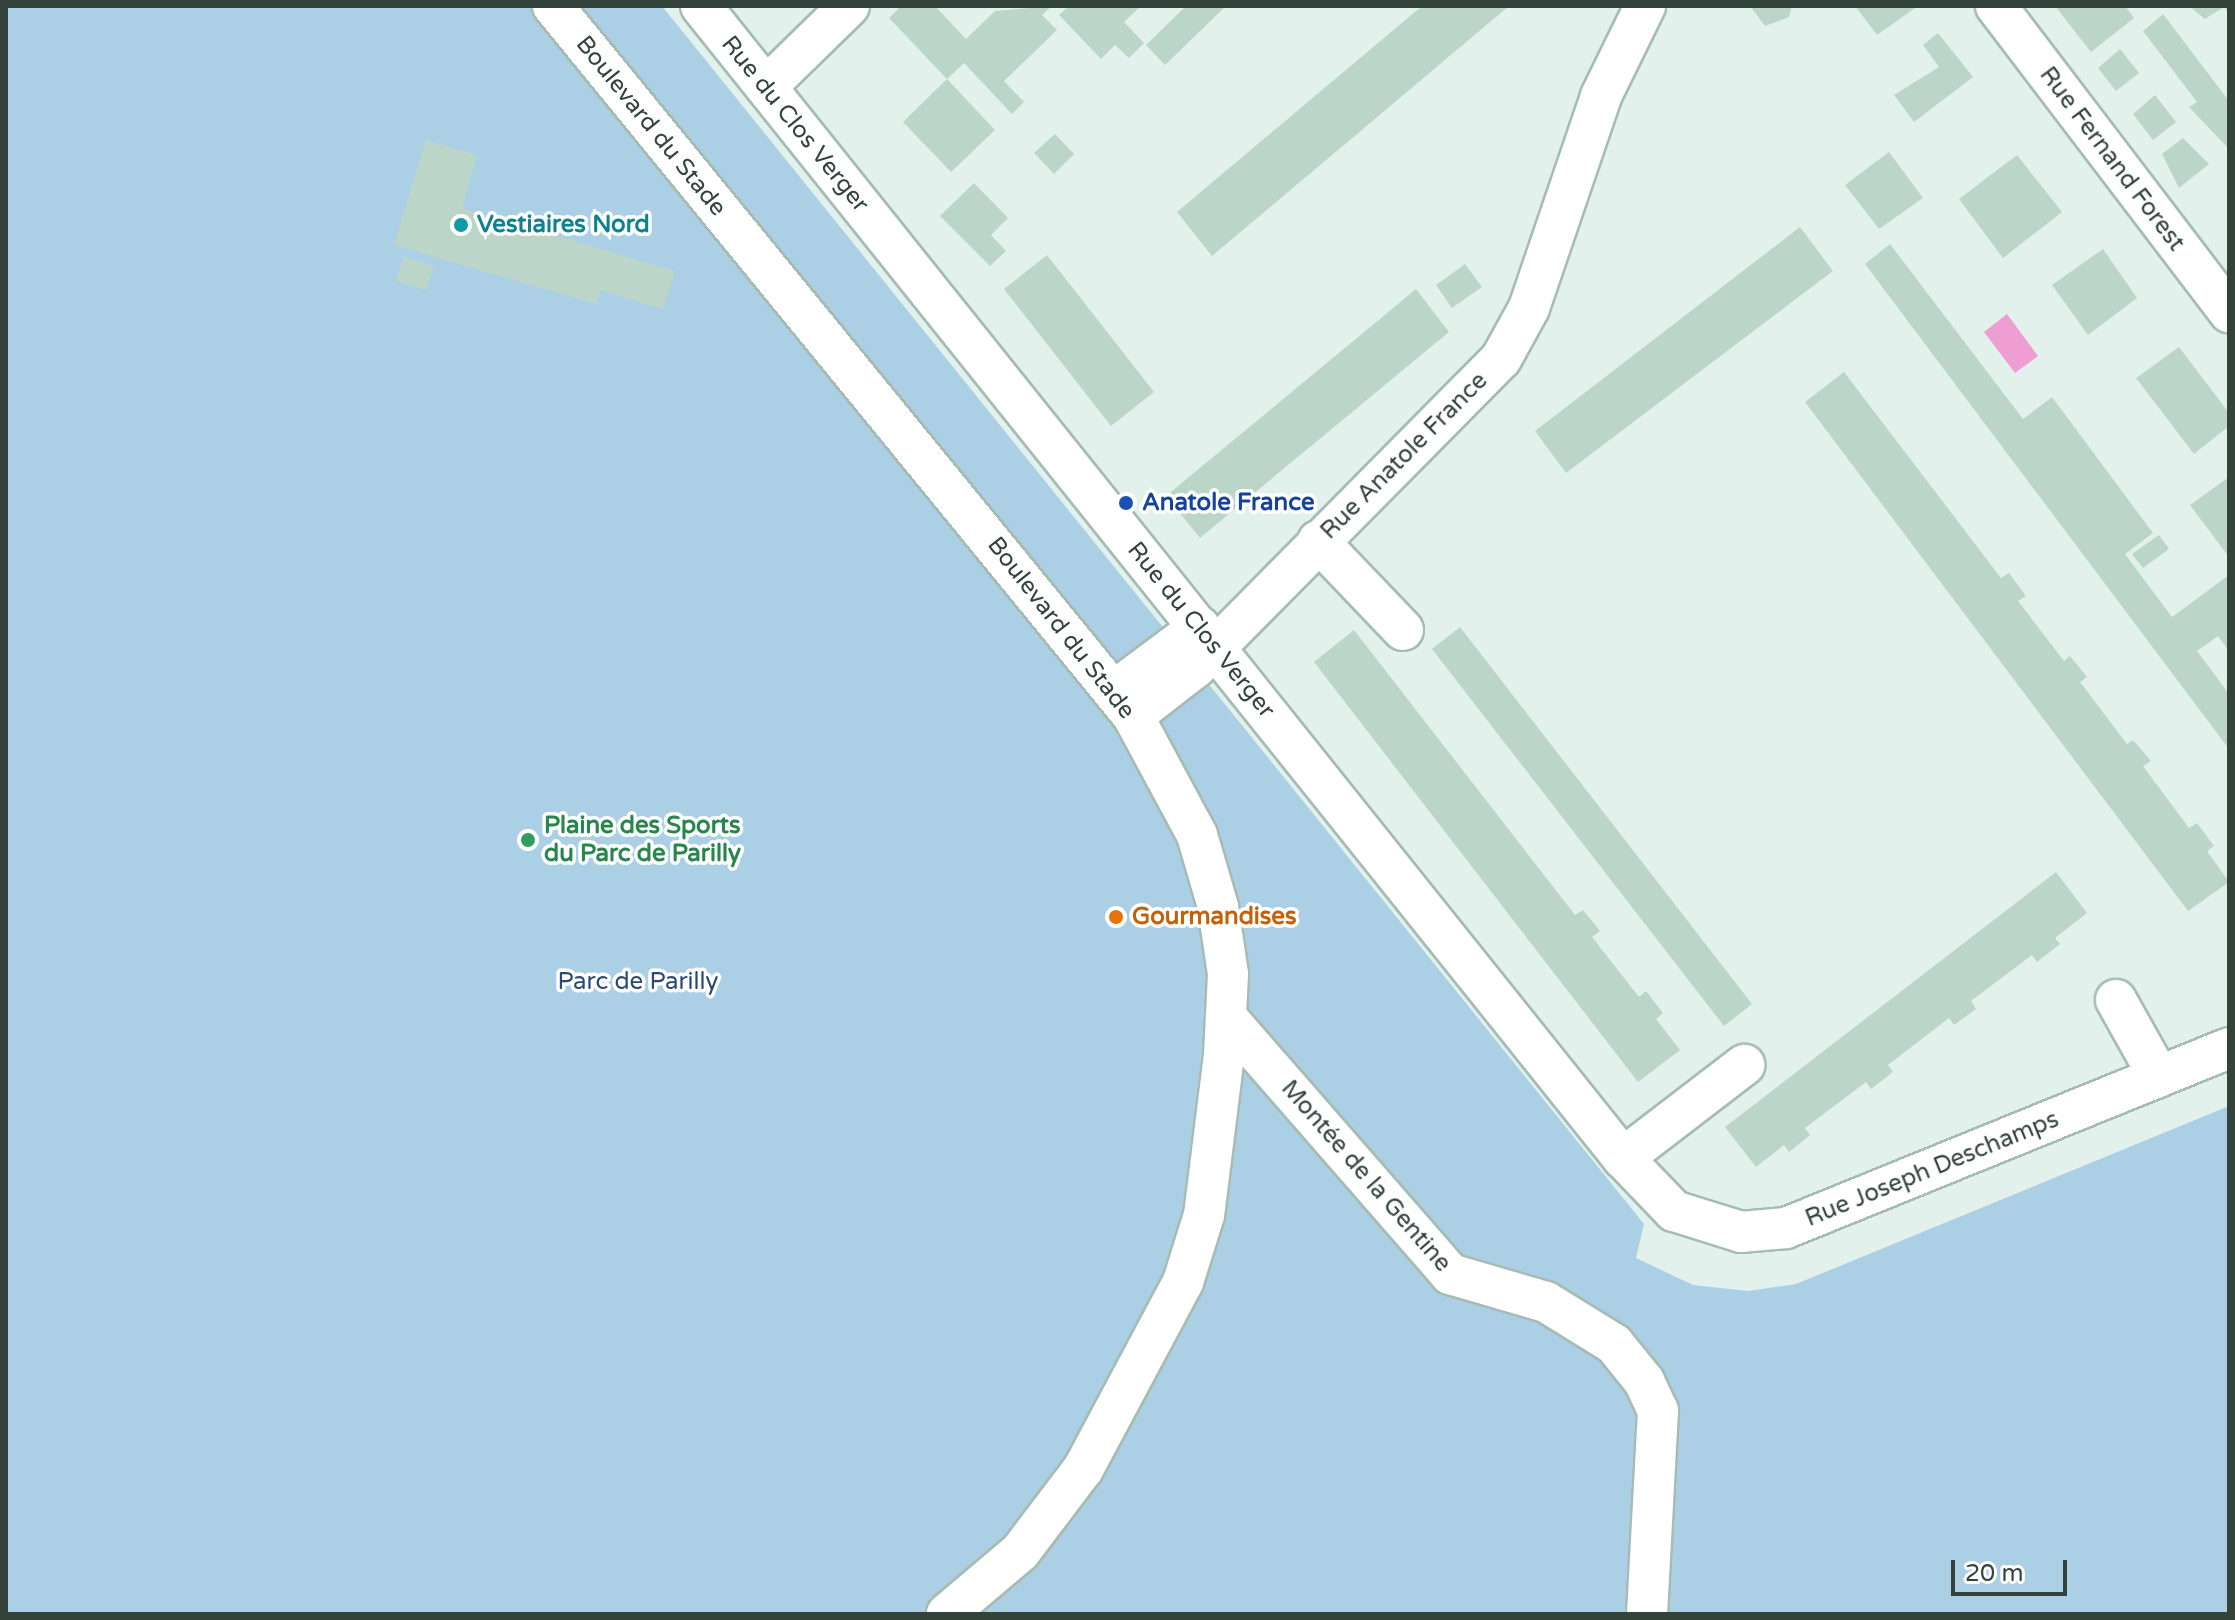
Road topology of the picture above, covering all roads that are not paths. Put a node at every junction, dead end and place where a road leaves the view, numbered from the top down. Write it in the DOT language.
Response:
graph roads {
  1 [pos="553,6"];
  2 [pos="701,6"];
  3 [pos="849,6"];
  4 [pos="1645,6"];
  5 [pos="1996,6"];
  6 [pos="766,87"];
  7 [pos="2229,312"];
  8 [pos="1318,541"];
  9 [pos="1403,630"];
  10 [pos="1216,647"];
  11 [pos="1130,714"];
  12 [pos="2116,1000"];
  13 [pos="1227,1018"];
  14 [pos="2229,1048"];
  15 [pos="1744,1065"];
  16 [pos="2159,1077"];
  17 [pos="1631,1169"];
  18 [pos="947,1614"];
  19 [pos="1647,1614"];
  1 -- 11 [label="street, Boulevard du Stade"];
  2 -- 6 [label="street, Rue du Clos Verger"];
  3 -- 6 [label="street"];
  4 -- 8 [label="street, Rue Anatole France"];
  5 -- 7 [label="street, Rue Fernand Forest"];
  6 -- 10 [label="street, Rue du Clos Verger"];
  8 -- 9 [label="street"];
  8 -- 10 [label="street, Rue Anatole France"];
  10 -- 11 [label="street, Rue Anatole France"];
  10 -- 17 [label="street, Rue du Clos Verger"];
  11 -- 13 [label="street, Boulevard du Stade"];
  12 -- 16 [label="street"];
  13 -- 18 [label="street, Boulevard du Stade"];
  13 -- 19 [label="street, Montée de la Gentine"];
  14 -- 16 [label="street, Rue Joseph Deschamps"];
  15 -- 17 [label="street"];
  16 -- 17 [label="street, Rue Joseph Deschamps"];
}
